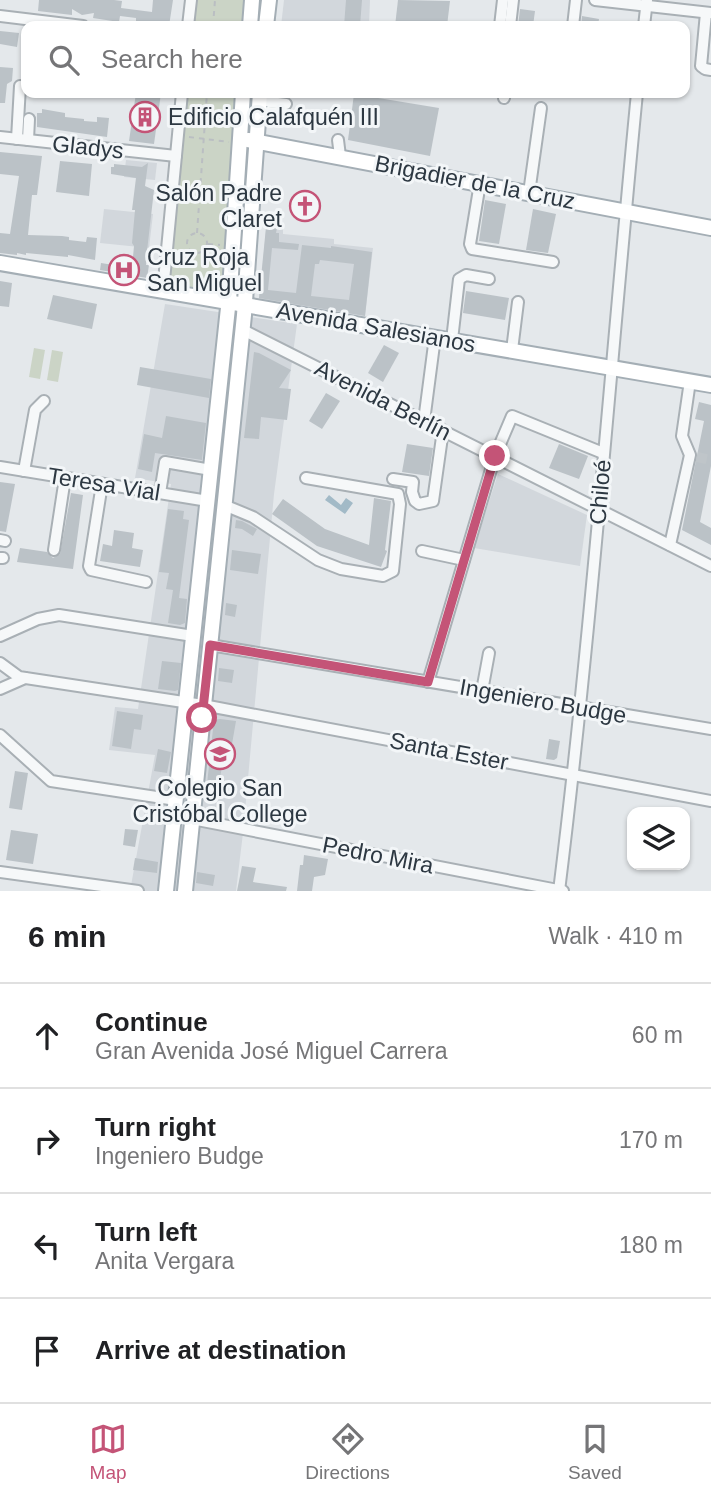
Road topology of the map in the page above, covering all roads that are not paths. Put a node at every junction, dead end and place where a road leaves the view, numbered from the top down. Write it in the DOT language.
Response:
graph roads {
  1 [pos="191,0"];
  2 [pos="252,0"];
  3 [pos="269,0"];
  4 [pos="503,0"];
  5 [pos="513,0"];
  6 [pos="576,0"];
  7 [pos="595,0"];
  8 [pos="646,3"];
  9 [pos="709,13"];
  10 [pos="0,16"];
  11 [pos="42,21"];
  12 [pos="189,21"];
  13 [pos="250,21"];
  14 [pos="267,21"];
  15 [pos="501,21"];
  16 [pos="511,21"];
  17 [pos="574,21"];
  18 [pos="644,21"];
  19 [pos="711,70"];
  20 [pos="19,86"];
  21 [pos="182,98"];
  22 [pos="242,98"];
  23 [pos="260,98"];
  24 [pos="265,98"];
  25 [pos="637,98"];
  26 [pos="541,108"];
  27 [pos="258,116"];
  28 [pos="29,119"];
  29 [pos="0,137"];
  30 [pos="22,140"];
  31 [pos="257,140"];
  32 [pos="338,140"];
  33 [pos="235,141"];
  34 [pos="176,156"];
  35 [pos="340,156"];
  36 [pos="480,183"];
  37 [pos="529,192"];
  38 [pos="626,212"];
  39 [pos="711,228"];
  40 [pos="553,262"];
  41 [pos="0,263"];
  42 [pos="489,279"];
  43 [pos="163,291"];
  44 [pos="228,302"];
  45 [pos="518,302"];
  46 [pos="245,304"];
  47 [pos="243,330"];
  48 [pos="435,337"];
  49 [pos="452,340"];
  50 [pos="512,350"];
  51 [pos="610,367"];
  52 [pos="690,381"];
  53 [pos="711,385"];
  54 [pos="44,401"];
  55 [pos="424,421"];
  56 [pos="443,430"];
  57 [pos="603,453"];
  58 [pos="495,456"];
  59 [pos="0,467"];
  60 [pos="211,470"];
  61 [pos="24,471"];
  62 [pos="65,478"];
  63 [pos="306,478"];
  64 [pos="393,480"];
  65 [pos="102,484"];
  66 [pos="160,493"];
  67 [pos="208,501"];
  68 [pos="599,509"];
  69 [pos="223,510"];
  70 [pos="670,545"];
  71 [pos="54,550"];
  72 [pos="422,551"];
  73 [pos="464,560"];
  74 [pos="711,566"];
  75 [pos="146,582"];
  76 [pos="0,636"];
  77 [pos="193,636"];
  78 [pos="210,645"];
  79 [pos="489,653"];
  80 [pos="0,663"];
  81 [pos="24,678"];
  82 [pos="428,682"];
  83 [pos="0,689"];
  84 [pos="482,691"];
  85 [pos="186,703"];
  86 [pos="203,705"];
  87 [pos="579,707"];
  88 [pos="711,729"];
  89 [pos="0,736"];
  90 [pos="572,774"];
  91 [pos="176,800"];
  92 [pos="711,801"];
  93 [pos="192,819"];
  94 [pos="0,872"];
  95 [pos="65,886"];
  96 [pos="138,891"];
  97 [pos="166,891"];
  98 [pos="185,891"];
  99 [pos="560,891"];
  1 -- 12 [label="street"];
  2 -- 13 [label="main road"];
  3 -- 14 [label="main road"];
  4 -- 15 [label="street"];
  5 -- 16 [label="street"];
  6 -- 17 [label="street"];
  7 -- 8 [label="street"];
  8 -- 9 [label="street"];
  8 -- 18 [label="street"];
  9 -- 19 [label="street"];
  10 -- 11 [label="street"];
  20 -- 30 [label="street"];
  21 -- 34 [label="street"];
  22 -- 33 [label="main road"];
  23 -- 27 [label="main road"];
  24 -- 27 [label="street"];
  25 -- 38 [label="street, Chiloé"];
  26 -- 37 [label="street"];
  27 -- 31 [label="main road"];
  28 -- 30 [label="street"];
  29 -- 30 [label="street, Gladys"];
  30 -- 34 [label="street, Gladys"];
  31 -- 33 [label="main road, Brigadier de la Cruz"];
  31 -- 35 [label="main road, Brigadier de la Cruz"];
  31 -- 46 [label="main road"];
  32 -- 35 [label="street"];
  33 -- 44 [label="main road"];
  34 -- 43 [label="street"];
  35 -- 36 [label="main road, Brigadier de la Cruz"];
  36 -- 37 [label="main road, Brigadier de la Cruz"];
  36 -- 40 [label="street"];
  37 -- 38 [label="main road, Brigadier de la Cruz"];
  38 -- 39 [label="main road, Brigadier de la Cruz"];
  38 -- 51 [label="street, Chiloé"];
  41 -- 43 [label="main road, Avenida Salesianos"];
  42 -- 49 [label="street"];
  43 -- 44 [label="main road, Avenida Salesianos"];
  44 -- 46 [label="main road, Avenida Salesianos"];
  44 -- 60 [label="main road"];
  45 -- 50 [label="street"];
  46 -- 47 [label="main road"];
  46 -- 48 [label="main road, Avenida Salesianos"];
  47 -- 55 [label="street, Avenida Berlín"];
  47 -- 69 [label="main road"];
  48 -- 49 [label="main road, Avenida Salesianos"];
  48 -- 55 [label="street"];
  49 -- 50 [label="main road, Avenida Salesianos"];
  50 -- 51 [label="main road, Avenida Salesianos"];
  51 -- 52 [label="main road, Avenida Salesianos"];
  51 -- 57 [label="street, Chiloé"];
  52 -- 53 [label="main road, Avenida Salesianos"];
  52 -- 70 [label="street"];
  54 -- 61 [label="street"];
  55 -- 56 [label="street, Avenida Berlín"];
  56 -- 58 [label="street, Avenida Berlín"];
  56 -- 64 [label="street"];
  57 -- 58 [label="street"];
  57 -- 68 [label="street, Chiloé"];
  58 -- 68 [label="street, Avenida Berlín"];
  58 -- 73 [label="street"];
  59 -- 61 [label="street, Teresa Vial"];
  60 -- 66 [label="street"];
  60 -- 67 [label="main road"];
  61 -- 62 [label="street, Teresa Vial"];
  62 -- 65 [label="street, Teresa Vial"];
  62 -- 71 [label="street"];
  63 -- 69 [label="street"];
  65 -- 66 [label="street, Teresa Vial"];
  65 -- 75 [label="street"];
  66 -- 67 [label="street, Teresa Vial"];
  67 -- 69 [label="main road"];
  67 -- 77 [label="main road"];
  68 -- 70 [label="street, Avenida Berlín"];
  68 -- 87 [label="street, Chiloé"];
  69 -- 78 [label="main road"];
  70 -- 74 [label="street, Avenida Berlín"];
  72 -- 73 [label="street"];
  73 -- 82 [label="street"];
  76 -- 77 [label="street"];
  77 -- 85 [label="main road"];
  78 -- 82 [label="street, Ingeniero Budge"];
  78 -- 86 [label="main road"];
  79 -- 84 [label="street"];
  80 -- 81 [label="street"];
  81 -- 83 [label="street"];
  81 -- 85 [label="street, Santa Ester"];
  82 -- 84 [label="street, Ingeniero Budge"];
  84 -- 87 [label="street, Ingeniero Budge"];
  85 -- 86 [label="street, Santa Ester"];
  85 -- 91 [label="main road"];
  86 -- 90 [label="street, Santa Ester"];
  86 -- 93 [label="main road"];
  87 -- 88 [label="street, Ingeniero Budge"];
  87 -- 90 [label="street, Chiloé"];
  89 -- 91 [label="street"];
  90 -- 92 [label="street, Santa Ester"];
  90 -- 99 [label="street, Chiloé"];
  91 -- 97 [label="main road"];
  93 -- 98 [label="main road"];
  93 -- 99 [label="street, Pedro Mira"];
  94 -- 95 [label="street"];
  95 -- 96 [label="street"];
}
